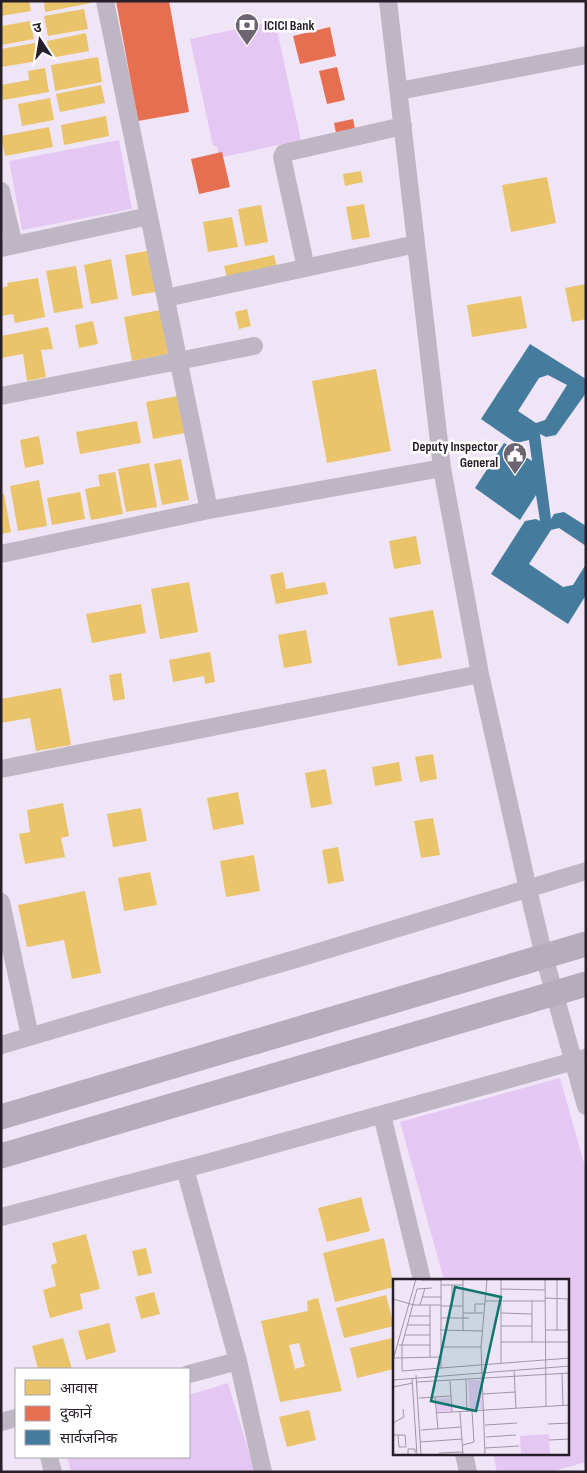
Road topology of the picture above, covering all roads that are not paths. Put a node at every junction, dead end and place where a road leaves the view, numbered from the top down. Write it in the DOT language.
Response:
graph roads {
  1 [pos="105,1"];
  2 [pos="388,1"];
  3 [pos="586,55"];
  4 [pos="399,91"];
  5 [pos="403,126"];
  6 [pos="1,191"];
  7 [pos="149,216"];
  8 [pos="416,244"];
  9 [pos="7,246"];
  10 [pos="306,268"];
  11 [pos="166,298"];
  12 [pos="254,346"];
  13 [pos="178,360"];
  14 [pos="1,396"];
  15 [pos="442,468"];
  16 [pos="209,510"];
  17 [pos="1,554"];
  18 [pos="480,674"];
  19 [pos="1,770"];
  20 [pos="586,871"];
  21 [pos="528,889"];
  22 [pos="1,902"];
  23 [pos="586,944"];
  24 [pos="544,956"];
  25 [pos="586,984"];
  26 [pos="555,993"];
  27 [pos="30,1036"];
  28 [pos="1,1044"];
  29 [pos="580,1059"];
  30 [pos="586,1106"];
  31 [pos="382,1114"];
  32 [pos="1,1118"];
  33 [pos="1,1156"];
  34 [pos="185,1169"];
  35 [pos="1,1217"];
  36 [pos="422,1279"];
  37 [pos="238,1361"];
  38 [pos="190,1374"];
  39 [pos="15,1418"];
  40 [pos="1,1422"];
  41 [pos="464,1456"];
  42 [pos="49,1458"];
  43 [pos="53,1472"];
  44 [pos="263,1472"];
  45 [pos="468,1472"];
  1 -- 7 [label="street"];
  2 -- 4 [label="street"];
  3 -- 4 [label="street"];
  4 -- 5 [label="street"];
  5 -- 8 [label="street"];
  5 -- 10 [label="street"];
  6 -- 9 [label="street"];
  7 -- 9 [label="street"];
  7 -- 11 [label="street"];
  8 -- 10 [label="street"];
  8 -- 15 [label="street"];
  10 -- 11 [label="street"];
  11 -- 13 [label="street"];
  12 -- 13 [label="street"];
  13 -- 14 [label="street"];
  13 -- 16 [label="street"];
  15 -- 16 [label="street"];
  15 -- 18 [label="street"];
  16 -- 17 [label="street"];
  18 -- 19 [label="street"];
  18 -- 21 [label="street"];
  20 -- 21 [label="street"];
  21 -- 24 [label="street"];
  21 -- 27 [label="street"];
  22 -- 27 [label="street"];
  23 -- 24 [label="main road"];
  24 -- 26 [label="street"];
  24 -- 32 [label="main road"];
  25 -- 26 [label="main road"];
  26 -- 29 [label="street"];
  26 -- 33 [label="main road"];
  27 -- 28 [label="street"];
  29 -- 30 [label="street"];
  29 -- 31 [label="street"];
  31 -- 34 [label="street"];
  31 -- 36 [label="street"];
  34 -- 35 [label="street"];
  34 -- 37 [label="street"];
  37 -- 38 [label="street"];
  37 -- 44 [label="street"];
  39 -- 40 [label="street"];
  41 -- 45 [label="street"];
  42 -- 43 [label="street"];
}
